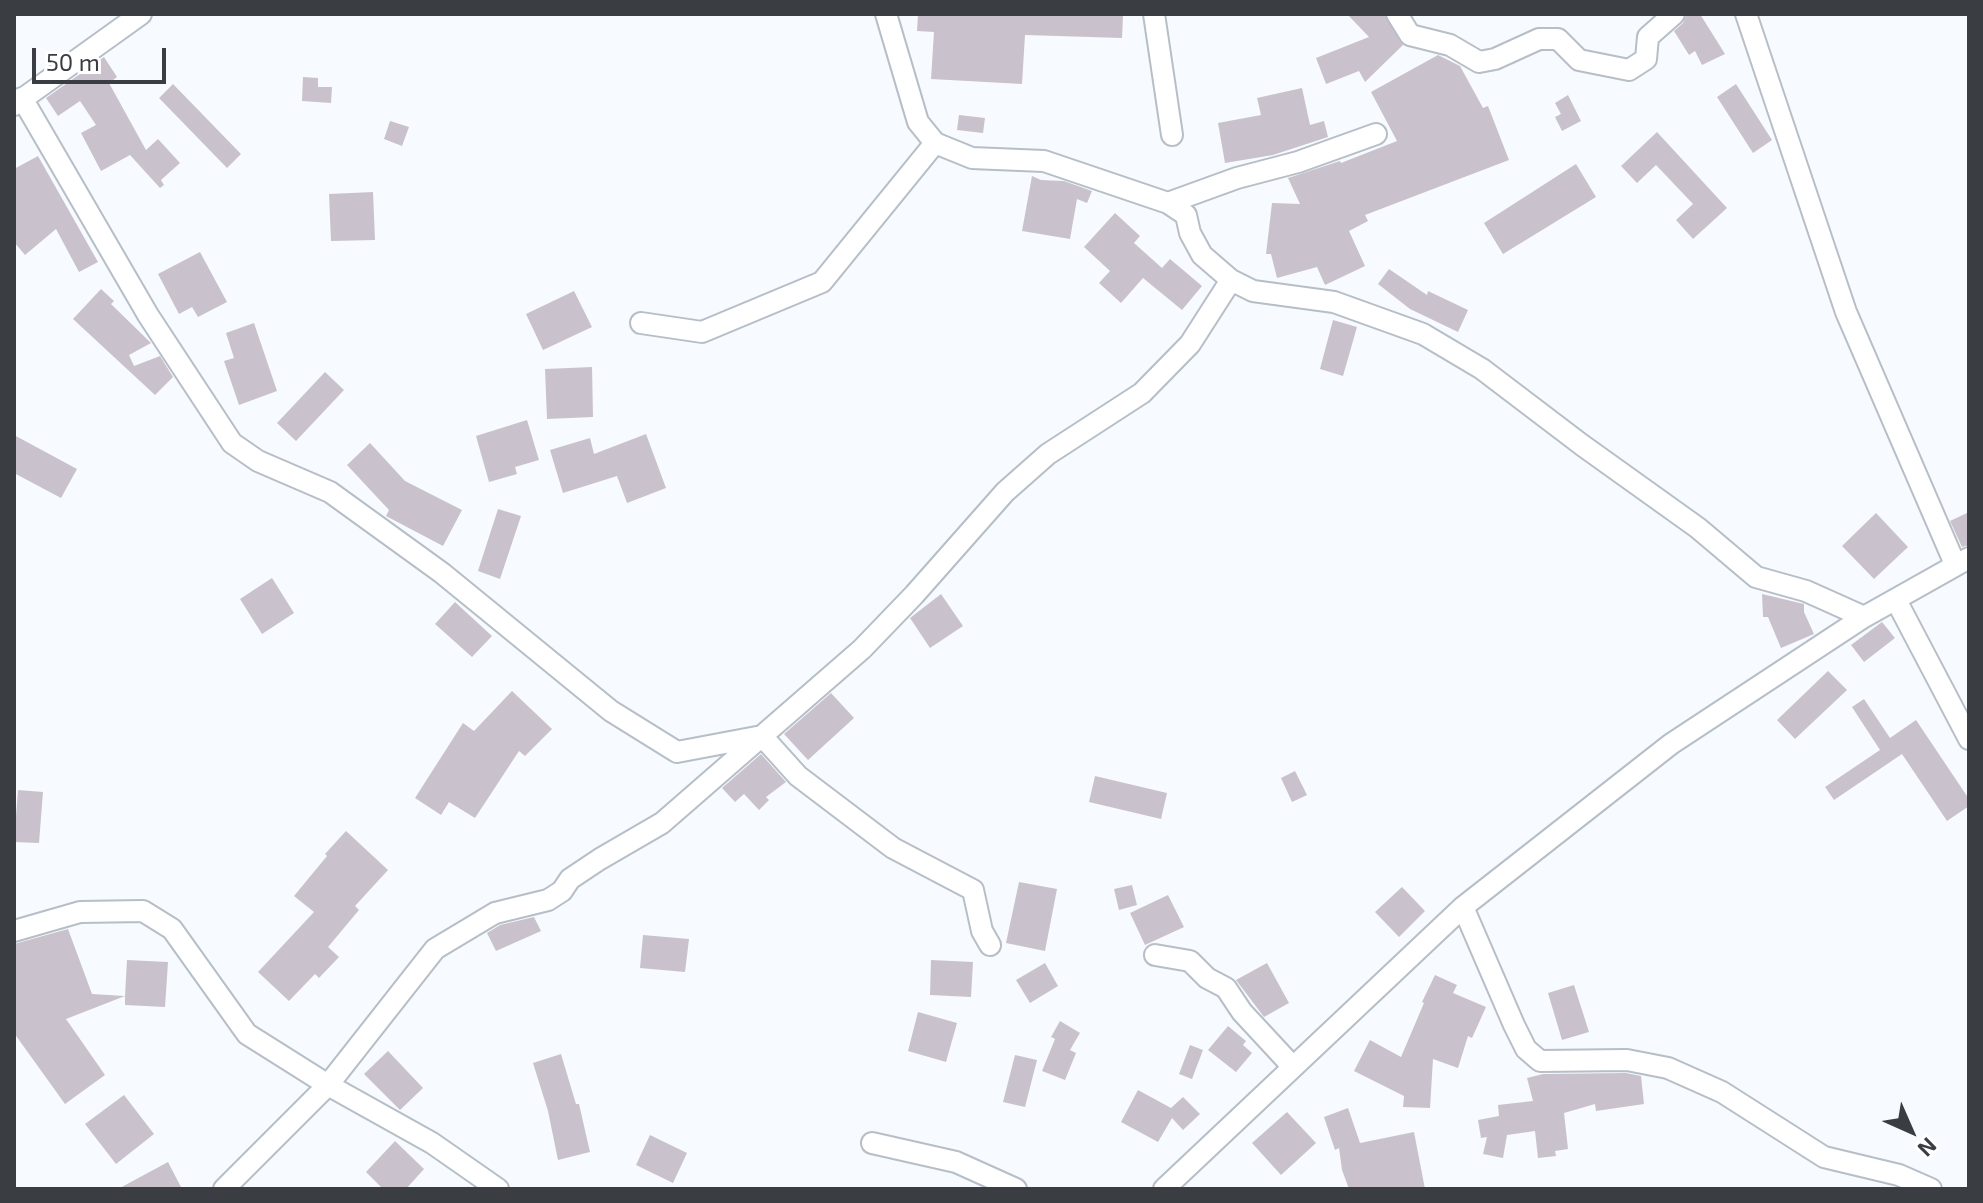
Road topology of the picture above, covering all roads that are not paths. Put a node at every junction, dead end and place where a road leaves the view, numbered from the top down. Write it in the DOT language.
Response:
graph roads {
  1 [pos="141,14"];
  2 [pos="886,14"];
  3 [pos="1154,14"];
  4 [pos="1397,14"];
  5 [pos="1674,14"];
  6 [pos="1746,14"];
  7 [pos="18,101"];
  8 [pos="1376,134"];
  9 [pos="1172,135"];
  10 [pos="935,143"];
  11 [pos="1168,203"];
  12 [pos="1231,280"];
  13 [pos="641,323"];
  14 [pos="1962,561"];
  15 [pos="1896,600"];
  16 [pos="1864,617"];
  17 [pos="762,736"];
  18 [pos="1969,739"];
  19 [pos="1463,907"];
  20 [pos="14,931"];
  21 [pos="990,945"];
  22 [pos="1155,955"];
  23 [pos="1293,1067"];
  24 [pos="328,1085"];
  25 [pos="872,1143"];
  26 [pos="224,1189"];
  27 [pos="498,1189"];
  28 [pos="1016,1189"];
  29 [pos="1164,1189"];
  30 [pos="1931,1189"];
  1 -- 7 [label="street"];
  2 -- 10 [label="street"];
  3 -- 9 [label="street"];
  4 -- 5 [label="street"];
  6 -- 14 [label="street"];
  7 -- 17 [label="street"];
  8 -- 11 [label="street"];
  10 -- 11 [label="street"];
  10 -- 13 [label="street"];
  11 -- 12 [label="street"];
  12 -- 16 [label="street"];
  12 -- 17 [label="street"];
  14 -- 15 [label="street"];
  15 -- 16 [label="street"];
  15 -- 18 [label="street"];
  16 -- 19 [label="street"];
  17 -- 21 [label="street"];
  17 -- 24 [label="street"];
  19 -- 23 [label="street"];
  19 -- 30 [label="street"];
  20 -- 24 [label="street"];
  22 -- 23 [label="street"];
  23 -- 29 [label="street"];
  24 -- 26 [label="street"];
  24 -- 27 [label="street"];
  25 -- 28 [label="street"];
}
